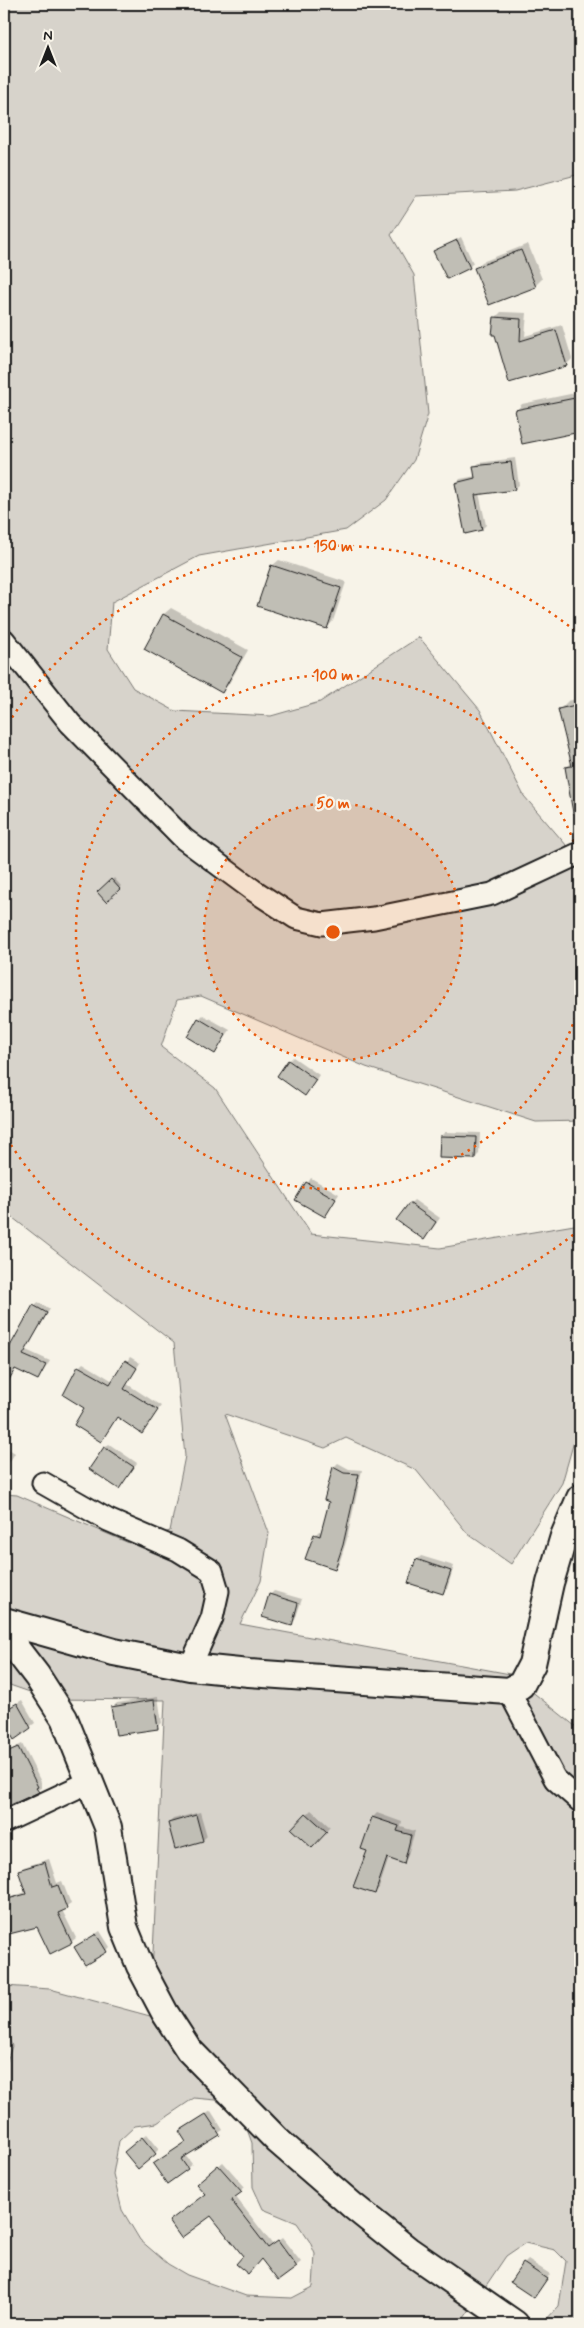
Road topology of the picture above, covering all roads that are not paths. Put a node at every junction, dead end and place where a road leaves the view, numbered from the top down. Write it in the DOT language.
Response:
graph roads {
  1 [pos="4,640"];
  2 [pos="580,853"];
  3 [pos="43,1482"];
  4 [pos="580,1498"];
  5 [pos="4,1621"];
  6 [pos="4,1632"];
  7 [pos="190,1667"];
  8 [pos="509,1691"];
  9 [pos="89,1782"];
  10 [pos="580,1801"];
  11 [pos="4,1822"];
  12 [pos="516,2324"];
  1 -- 2 [label="street"];
  3 -- 7 [label="street"];
  4 -- 8 [label="street"];
  5 -- 7 [label="street"];
  6 -- 9 [label="street"];
  7 -- 8 [label="street"];
  8 -- 10 [label="street"];
  9 -- 11 [label="street"];
  9 -- 12 [label="street"];
}
